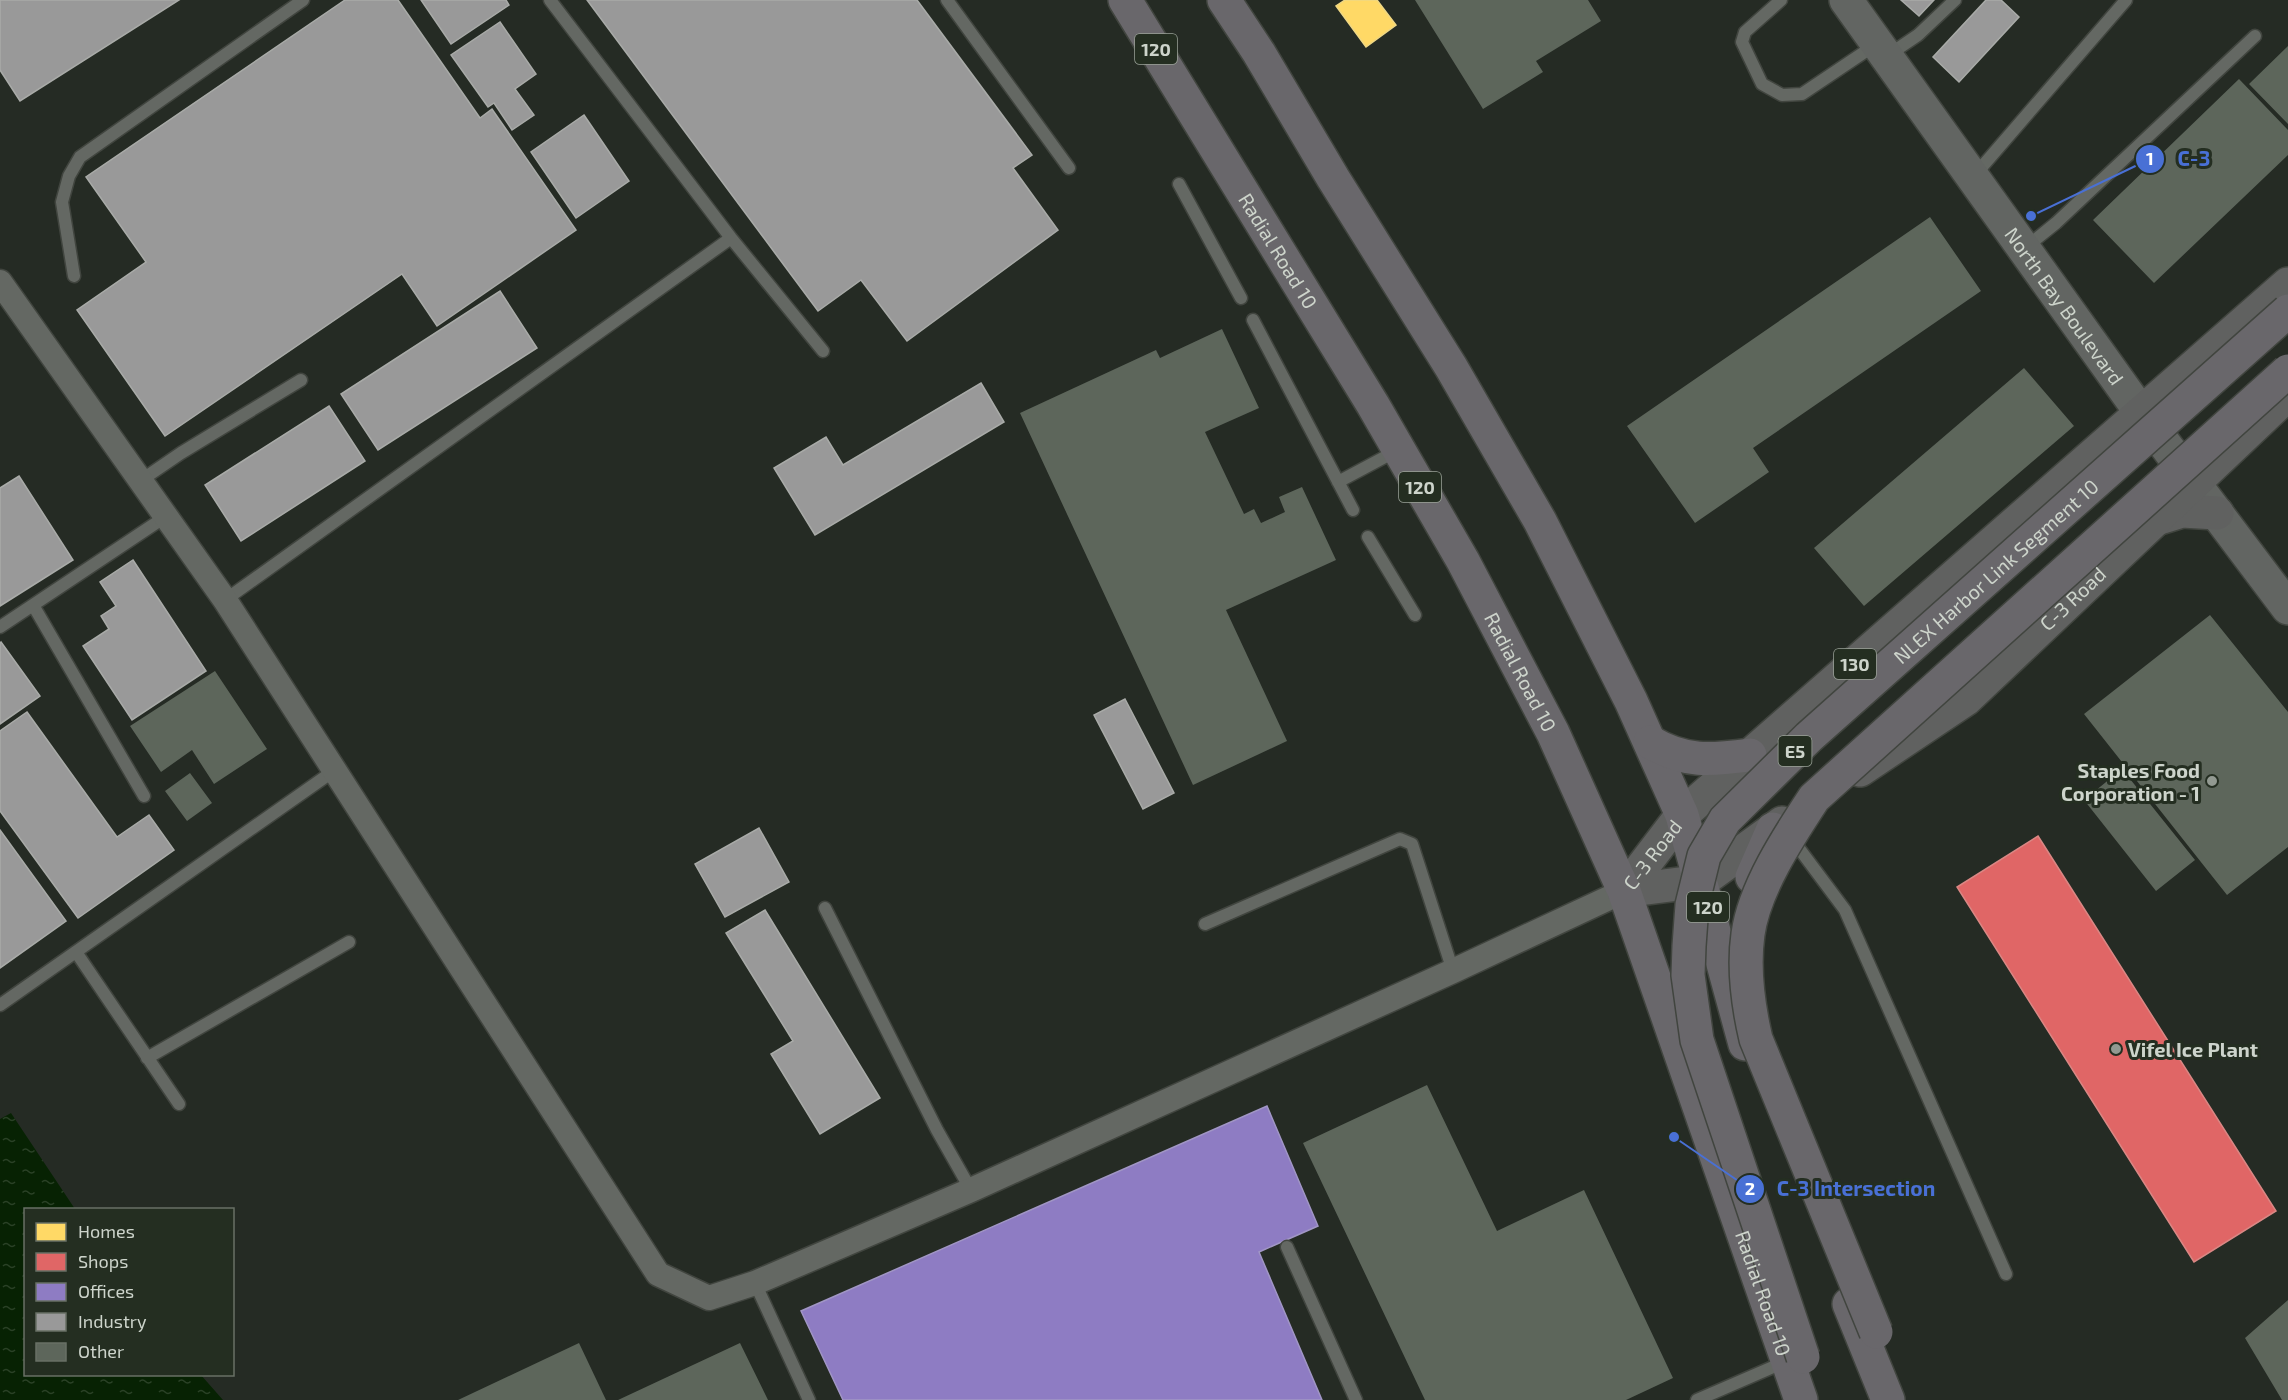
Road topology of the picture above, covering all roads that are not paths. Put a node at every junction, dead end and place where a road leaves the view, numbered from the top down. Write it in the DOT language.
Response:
graph roads {
  1 [pos="303,0"];
  2 [pos="549,0"];
  3 [pos="946,0"];
  4 [pos="1125,0"];
  5 [pos="1224,0"];
  6 [pos="1781,0"];
  7 [pos="1846,0"];
  8 [pos="1955,0"];
  9 [pos="2126,0"];
  10 [pos="2255,36"];
  11 [pos="1882,50"];
  12 [pos="1069,168"];
  13 [pos="1973,178"];
  14 [pos="1179,184"];
  15 [pos="731,238"];
  16 [pos="2024,249"];
  17 [pos="74,276"];
  18 [pos="0,282"];
  19 [pos="2288,284"];
  20 [pos="1241,298"];
  21 [pos="2288,311"];
  22 [pos="1253,320"];
  23 [pos="824,351"];
  24 [pos="2288,371"];
  25 [pos="301,380"];
  26 [pos="2288,394"];
  27 [pos="2142,414"];
  28 [pos="1399,450"];
  29 [pos="140,481"];
  30 [pos="1338,482"];
  31 [pos="2194,482"];
  32 [pos="1353,510"];
  33 [pos="2217,513"];
  34 [pos="165,517"];
  35 [pos="2153,520"];
  36 [pos="1368,537"];
  37 [pos="225,600"];
  38 [pos="33,605"];
  39 [pos="2288,608"];
  40 [pos="1415,615"];
  41 [pos="0,627"];
  42 [pos="1650,742"];
  43 [pos="1750,755"];
  44 [pos="336,770"];
  45 [pos="144,796"];
  46 [pos="1682,815"];
  47 [pos="1777,826"];
  48 [pos="1702,881"];
  49 [pos="1624,891"];
  50 [pos="825,908"];
  51 [pos="1205,924"];
  52 [pos="349,942"];
  53 [pos="75,952"];
  54 [pos="1454,971"];
  55 [pos="1732,999"];
  56 [pos="0,1005"];
  57 [pos="147,1058"];
  58 [pos="179,1104"];
  59 [pos="971,1190"];
  60 [pos="1287,1247"];
  61 [pos="2006,1274"];
  62 [pos="755,1283"];
  63 [pos="1876,1332"];
  64 [pos="1796,1359"];
  65 [pos="809,1400"];
  66 [pos="1356,1400"];
  67 [pos="1697,1400"];
  68 [pos="1802,1400"];
  69 [pos="1815,1400"];
  70 [pos="1820,1400"];
  71 [pos="1888,1400"];
  72 [pos="1899,1400"];
  73 [pos="1906,1400"];
  1 -- 17 [label="lane"];
  2 -- 15 [label="lane"];
  3 -- 12 [label="lane"];
  4 -- 28 [label="highway, Radial Road 10 / 120"];
  5 -- 42 [label="highway, 120"];
  6 -- 11 [label="lane"];
  7 -- 11 [label="main road, North Bay Boulevard"];
  8 -- 11 [label="lane"];
  9 -- 13 [label="lane"];
  10 -- 16 [label="lane"];
  11 -- 13 [label="main road, North Bay Boulevard"];
  13 -- 16 [label="main road, North Bay Boulevard"];
  14 -- 20 [label="lane"];
  15 -- 23 [label="lane"];
  15 -- 37 [label="lane"];
  16 -- 27 [label="main road, North Bay Boulevard"];
  18 -- 29 [label="street"];
  19 -- 27 [label="main road, C-3 Road / 130"];
  21 -- 64 [label="highway, NLEX Harbor Link Segment 10 / E5, bridge"];
  22 -- 30 [label="lane"];
  24 -- 63 [label="highway, E5, bridge"];
  25 -- 29 [label="lane"];
  26 -- 31 [label="main road, C-3 Road"];
  27 -- 31 [label="main road, North Bay Boulevard"];
  27 -- 43 [label="main road, C-3 Road / 130"];
  28 -- 30 [label="lane"];
  28 -- 49 [label="highway, Radial Road 10 / 120"];
  29 -- 34 [label="street"];
  30 -- 32 [label="lane"];
  31 -- 33 [label="main road, North Bay Boulevard"];
  31 -- 35 [label="main road, C-3 Road"];
  33 -- 35 [label="main road"];
  33 -- 39 [label="main road, North Bay Boulevard"];
  34 -- 37 [label="street"];
  34 -- 38 [label="lane"];
  35 -- 47 [label="main road, C-3 Road"];
  36 -- 40 [label="lane"];
  37 -- 44 [label="street"];
  38 -- 41 [label="lane"];
  38 -- 45 [label="lane"];
  42 -- 43 [label="highway"];
  42 -- 46 [label="highway, 120"];
  43 -- 46 [label="main road, C-3 Road / 130"];
  44 -- 53 [label="lane"];
  44 -- 62 [label="street"];
  46 -- 48 [label="highway, 120"];
  46 -- 49 [label="main road, C-3 Road / 130"];
  47 -- 48 [label="main road, C-3 Road"];
  47 -- 55 [label="highway"];
  47 -- 61 [label="lane"];
  48 -- 49 [label="main road, C-3 Road"];
  48 -- 55 [label="highway, 120"];
  49 -- 54 [label="street"];
  49 -- 64 [label="highway, Radial Road 10 / 120"];
  50 -- 59 [label="lane"];
  51 -- 54 [label="lane"];
  52 -- 57 [label="lane"];
  53 -- 56 [label="lane"];
  53 -- 57 [label="lane"];
  54 -- 59 [label="street"];
  55 -- 71 [label="highway, 120"];
  57 -- 58 [label="lane"];
  59 -- 62 [label="street"];
  60 -- 66 [label="lane"];
  62 -- 65 [label="lane"];
  63 -- 72 [label="highway"];
  63 -- 73 [label="highway"];
  64 -- 67 [label="lane"];
  64 -- 68 [label="highway, Radial Road 10 / 120"];
  64 -- 69 [label="highway"];
  64 -- 70 [label="highway"];
}
